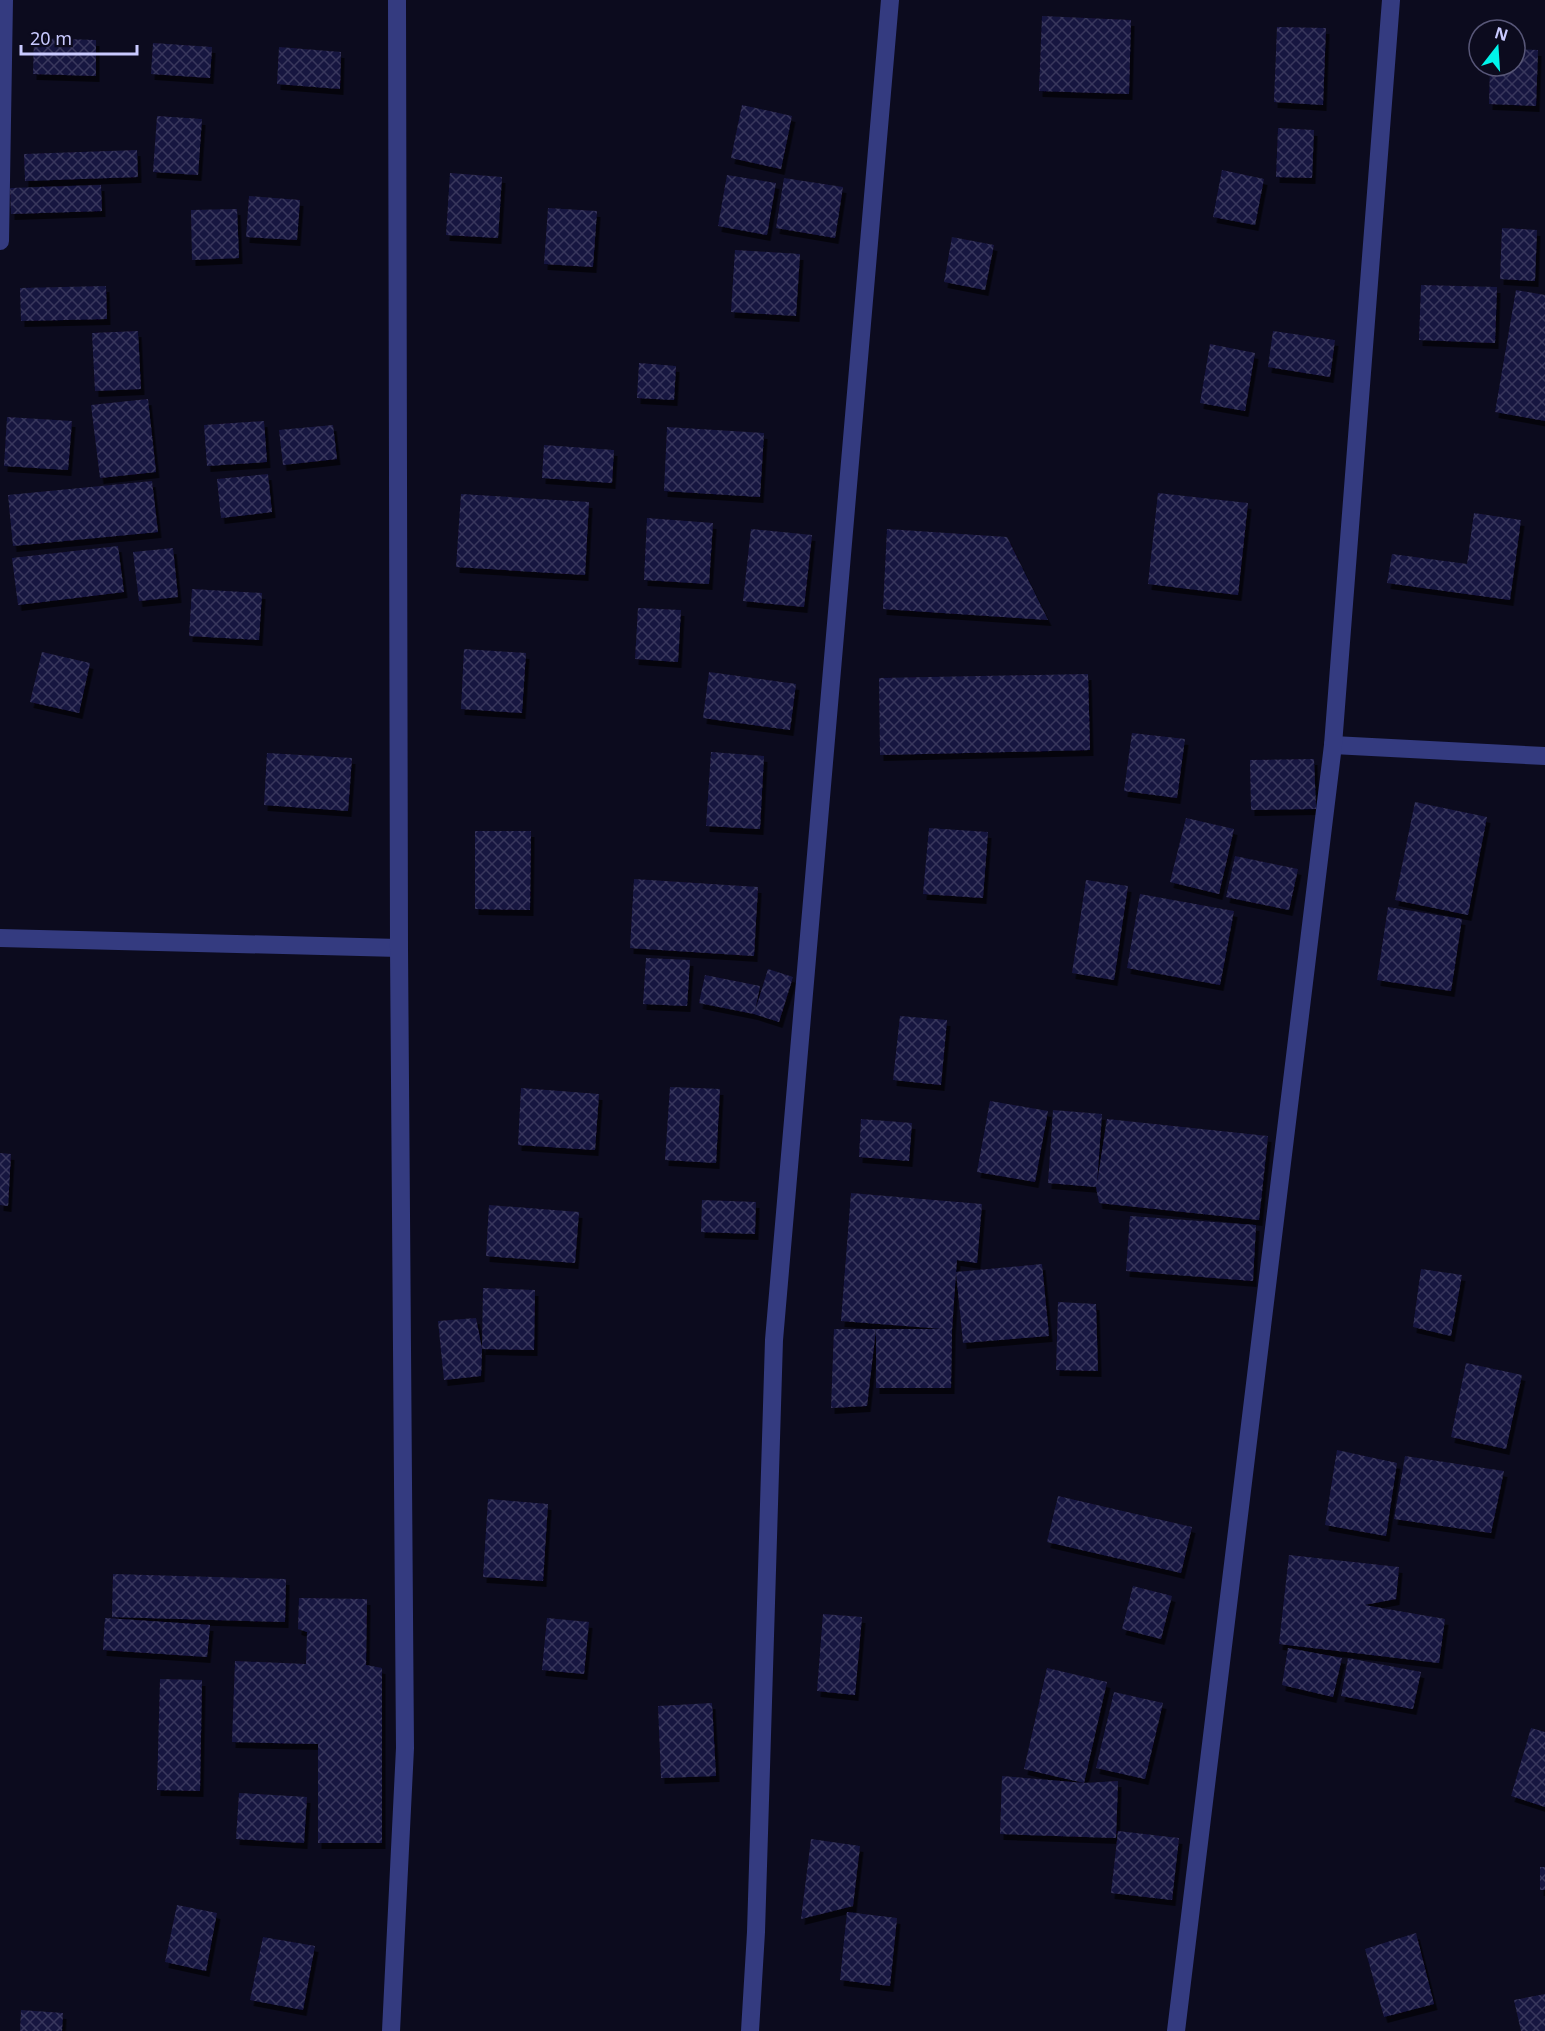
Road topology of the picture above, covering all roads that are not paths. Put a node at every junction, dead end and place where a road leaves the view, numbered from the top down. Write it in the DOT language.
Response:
graph roads {
  1 [pos="4,0"];
  2 [pos="397,0"];
  3 [pos="890,0"];
  4 [pos="1391,0"];
  5 [pos="0,241"];
  6 [pos="1333,745"];
  7 [pos="1545,756"];
  8 [pos="0,938"];
  9 [pos="399,948"];
  10 [pos="392,2031"];
  11 [pos="750,2031"];
  12 [pos="1176,2031"];
  1 -- 5 [label="street"];
  2 -- 9 [label="street"];
  3 -- 11 [label="street"];
  4 -- 6 [label="street"];
  6 -- 7 [label="street"];
  6 -- 12 [label="street"];
  8 -- 9 [label="street"];
  9 -- 10 [label="street"];
}
